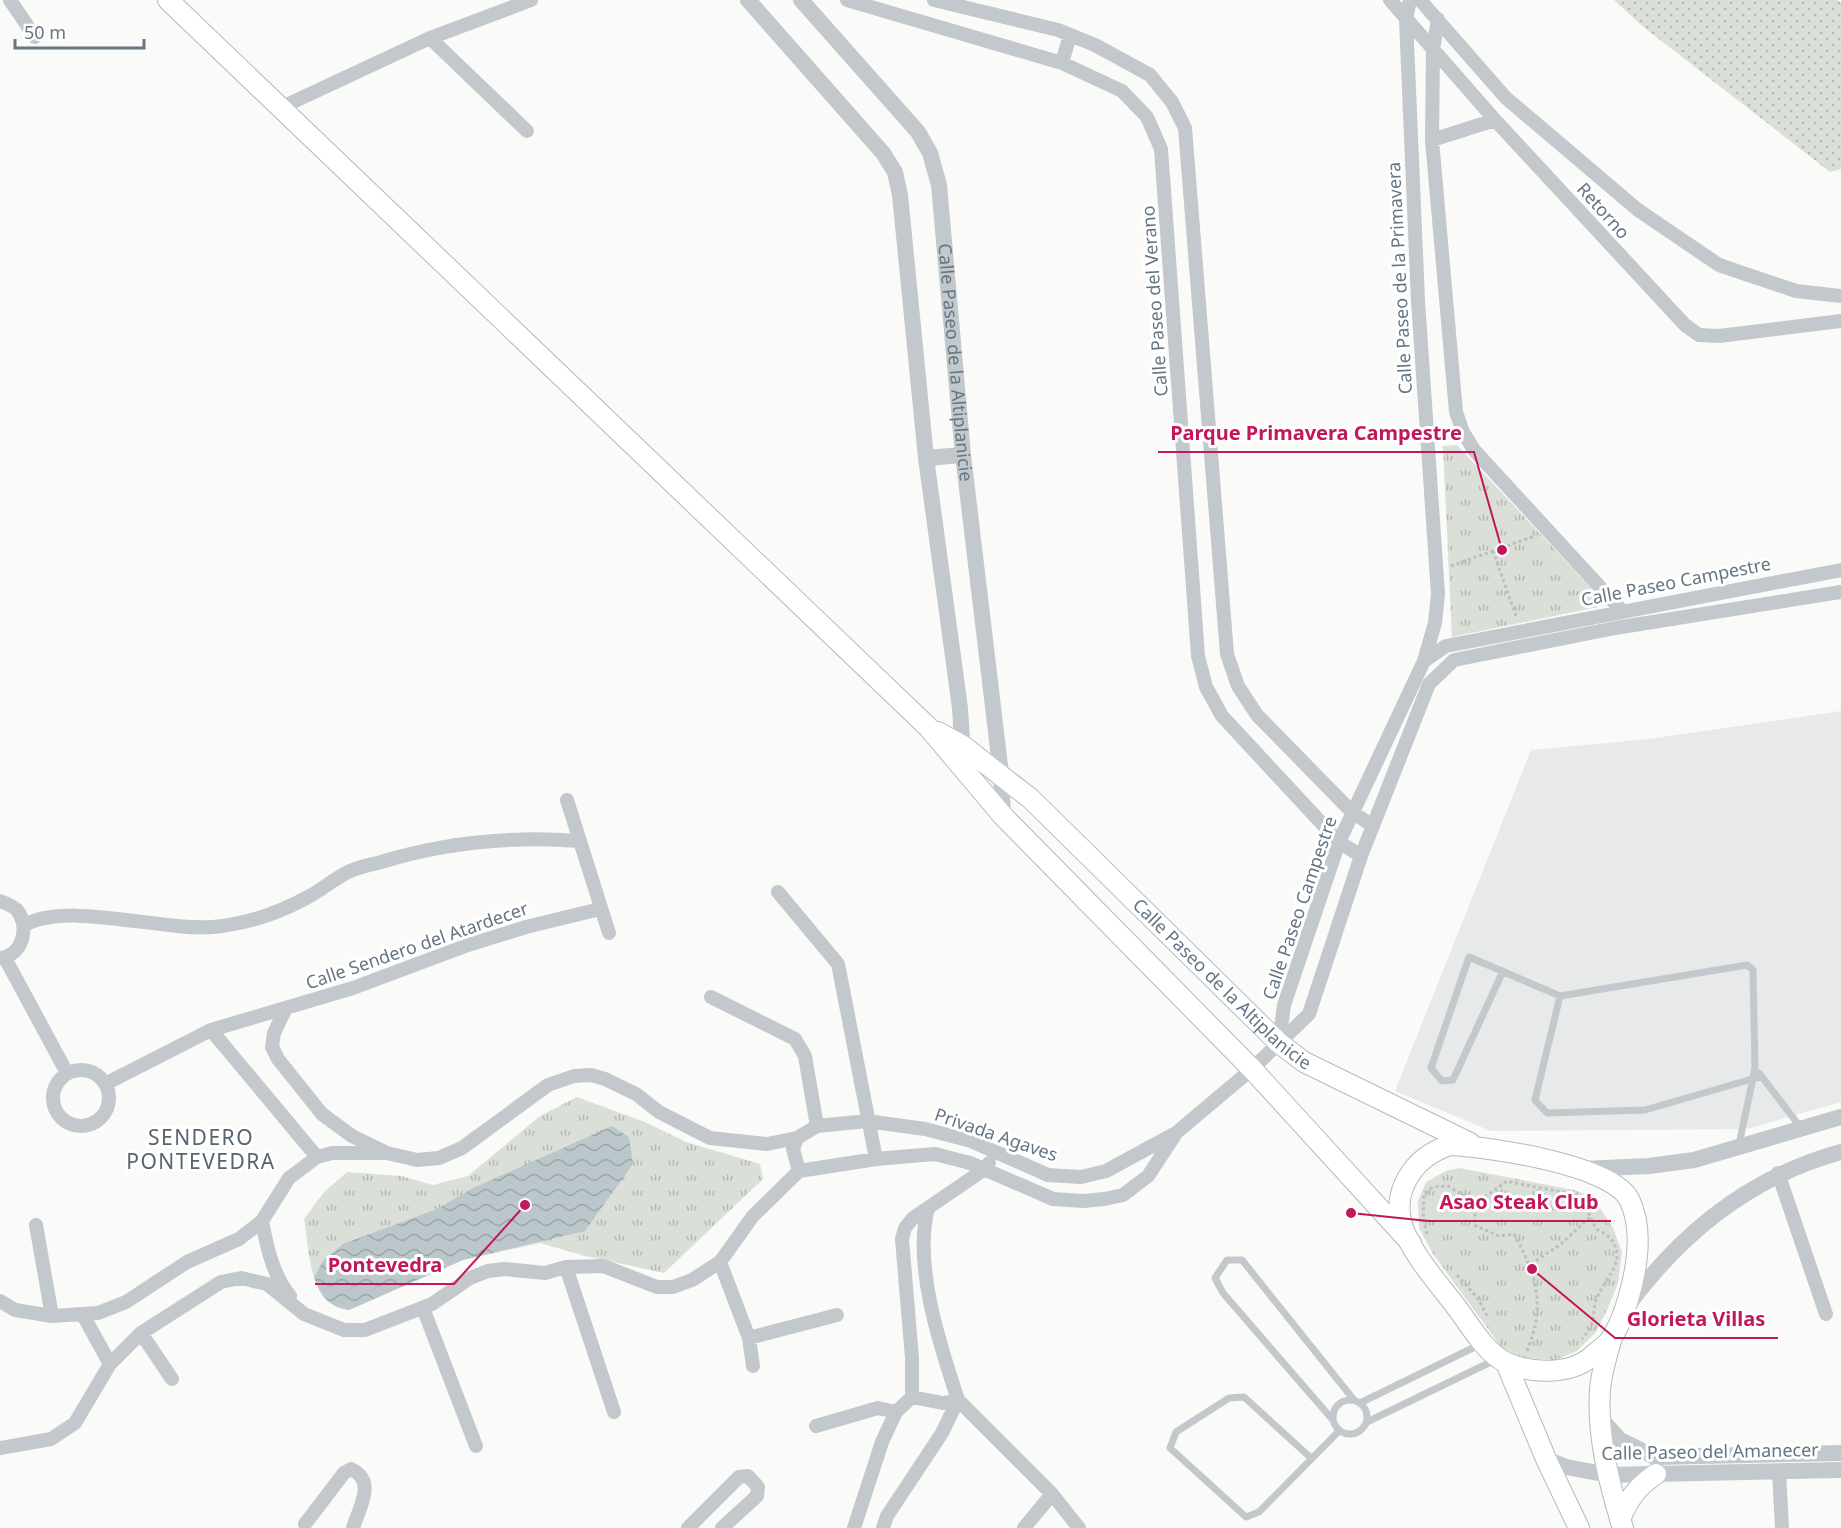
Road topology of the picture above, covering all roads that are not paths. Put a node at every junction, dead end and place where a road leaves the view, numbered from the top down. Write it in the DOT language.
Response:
graph roads {
  1 [pos="10,0"];
  2 [pos="168,0"];
  3 [pos="531,0"];
  4 [pos="749,0"];
  5 [pos="801,0"];
  6 [pos="847,0"];
  7 [pos="933,0"];
  8 [pos="1390,0"];
  9 [pos="1410,0"];
  10 [pos="1420,0"];
  11 [pos="1406,19"];
  12 [pos="1438,20"];
  13 [pos="1070,35"];
  14 [pos="35,37"];
  15 [pos="430,38"];
  16 [pos="1433,50"];
  17 [pos="1062,63"];
  18 [pos="280,108"];
  19 [pos="1495,120"];
  20 [pos="527,131"];
  21 [pos="1432,140"];
  22 [pos="1841,296"];
  23 [pos="1444,297"];
  24 [pos="1418,300"];
  25 [pos="1841,321"];
  26 [pos="1203,362"];
  27 [pos="1177,365"];
  28 [pos="963,455"];
  29 [pos="926,458"];
  30 [pos="1217,531"];
  31 [pos="1190,534"];
  32 [pos="1841,570"];
  33 [pos="1841,592"];
  34 [pos="1628,609"];
  35 [pos="1637,626"];
  36 [pos="1424,661"];
  37 [pos="928,727"];
  38 [pos="963,746"];
  39 [pos="963,770"];
  40 [pos="1001,774"];
  41 [pos="567,800"];
  42 [pos="1352,812"];
  43 [pos="1003,816"];
  44 [pos="1373,826"];
  45 [pos="579,841"];
  46 [pos="1339,843"];
  47 [pos="1361,856"];
  48 [pos="778,892"];
  49 [pos="0,901"];
  50 [pos="600,909"];
  51 [pos="25,925"];
  52 [pos="609,933"];
  53 [pos="2,958"];
  54 [pos="1503,971"];
  55 [pos="1560,996"];
  56 [pos="711,997"];
  57 [pos="285,1010"];
  58 [pos="211,1030"];
  59 [pos="1279,1043"];
  60 [pos="1755,1068"];
  61 [pos="1252,1069"];
  62 [pos="67,1073"];
  63 [pos="1761,1077"];
  64 [pos="1752,1079"];
  65 [pos="105,1084"];
  66 [pos="1841,1117"];
  67 [pos="867,1121"];
  68 [pos="818,1126"];
  69 [pos="1801,1128"];
  70 [pos="1176,1133"];
  71 [pos="797,1138"];
  72 [pos="1739,1146"];
  73 [pos="1478,1147"];
  74 [pos="997,1152"];
  75 [pos="1841,1152"];
  76 [pos="387,1153"];
  77 [pos="317,1157"];
  78 [pos="876,1159"];
  79 [pos="1582,1168"];
  80 [pos="985,1169"];
  81 [pos="799,1171"];
  82 [pos="1778,1173"];
  83 [pos="928,1208"];
  84 [pos="262,1221"];
  85 [pos="36,1225"];
  86 [pos="1420,1240"];
  87 [pos="720,1262"];
  88 [pos="566,1267"];
  89 [pos="0,1301"];
  90 [pos="423,1308"];
  91 [pos="1623,1311"];
  92 [pos="304,1314"];
  93 [pos="1826,1314"];
  94 [pos="83,1315"];
  95 [pos="837,1315"];
  96 [pos="52,1316"];
  97 [pos="141,1333"];
  98 [pos="1488,1335"];
  99 [pos="749,1338"];
  100 [pos="1611,1340"];
  101 [pos="1507,1357"];
  102 [pos="110,1364"];
  103 [pos="753,1366"];
  104 [pos="172,1379"];
  105 [pos="912,1397"];
  106 [pos="957,1400"];
  107 [pos="1357,1401"];
  108 [pos="614,1412"];
  109 [pos="896,1412"];
  110 [pos="1600,1418"];
  111 [pos="1332,1419"];
  112 [pos="1366,1422"];
  113 [pos="816,1426"];
  114 [pos="1339,1431"];
  115 [pos="476,1446"];
  116 [pos="0,1448"];
  117 [pos="1841,1452"];
  118 [pos="1311,1458"];
  119 [pos="1546,1459"];
  120 [pos="1841,1470"];
  121 [pos="1779,1472"];
  122 [pos="1656,1474"];
  123 [pos="1609,1475"];
  124 [pos="1052,1494"];
  125 [pos="1621,1524"];
  126 [pos="305,1527"];
  127 [pos="353,1528"];
  128 [pos="688,1528"];
  129 [pos="722,1528"];
  130 [pos="854,1528"];
  131 [pos="883,1528"];
  132 [pos="1024,1528"];
  133 [pos="1079,1528"];
  134 [pos="1579,1528"];
  135 [pos="1782,1528"];
  1 -- 14 [label="street"];
  2 -- 18 [label="main road"];
  3 -- 15 [label="street"];
  4 -- 29 [label="street, Calle Paseo de la Altiplanicie"];
  5 -- 28 [label="street, Calle Paseo de la Altiplanicie"];
  6 -- 17 [label="street, Calle Paseo del Verano"];
  7 -- 13 [label="street"];
  8 -- 11 [label="street, Retorno"];
  9 -- 11 [label="street, Calle Paseo de la Primavera"];
  10 -- 12 [label="street"];
  11 -- 16 [label="street, Retorno"];
  11 -- 24 [label="street, Calle Paseo de la Primavera"];
  12 -- 16 [label="street"];
  12 -- 22 [label="street"];
  13 -- 17 [label="street"];
  13 -- 26 [label="street"];
  15 -- 18 [label="street"];
  15 -- 20 [label="street"];
  16 -- 19 [label="street, Retorno"];
  16 -- 21 [label="street"];
  17 -- 27 [label="street, Calle Paseo del Verano"];
  18 -- 37 [label="main road"];
  19 -- 21 [label="street"];
  19 -- 25 [label="street, Retorno"];
  21 -- 23 [label="street"];
  23 -- 24 [label="street"];
  23 -- 34 [label="street"];
  24 -- 36 [label="street, Calle Paseo de la Primavera"];
  26 -- 27 [label="street"];
  26 -- 30 [label="street"];
  27 -- 31 [label="street, Calle Paseo del Verano"];
  28 -- 29 [label="street"];
  28 -- 40 [label="street, Calle Paseo de la Altiplanicie"];
  29 -- 38 [label="street, Calle Paseo de la Altiplanicie"];
  30 -- 31 [label="street"];
  30 -- 42 [label="street"];
  31 -- 46 [label="street, Calle Paseo del Verano"];
  32 -- 34 [label="street, Calle Paseo Campestre"];
  33 -- 35 [label="street, Calle Paseo Campestre"];
  34 -- 35 [label="street"];
  34 -- 36 [label="street, Calle Paseo Campestre"];
  35 -- 44 [label="street, Calle Paseo Campestre"];
  36 -- 42 [label="street, Calle Paseo Campestre"];
  37 -- 38 [label="main road"];
  37 -- 39 [label="main road"];
  38 -- 39 [label="street, Calle Paseo de la Altiplanicie"];
  38 -- 40 [label="main road, Calle Paseo de la Altiplanicie"];
  39 -- 43 [label="main road, Calle Paseo de la Altiplanicie"];
  40 -- 43 [label="street, Calle Paseo de la Altiplanicie"];
  40 -- 59 [label="main road, Calle Paseo de la Altiplanicie"];
  41 -- 45 [label="street"];
  42 -- 44 [label="street"];
  42 -- 46 [label="street, Calle Paseo Campestre"];
  43 -- 61 [label="main road, Calle Paseo de la Altiplanicie"];
  44 -- 47 [label="street, Calle Paseo Campestre"];
  45 -- 50 [label="street"];
  45 -- 51 [label="street"];
  46 -- 47 [label="street, Calle Paseo del Verano"];
  46 -- 59 [label="street, Calle Paseo Campestre"];
  47 -- 59 [label="street, Calle Paseo Campestre"];
  48 -- 67 [label="street"];
  49 -- 51 [label="street"];
  50 -- 52 [label="street"];
  50 -- 57 [label="street, Calle Sendero del Atardecer"];
  51 -- 53 [label="street"];
  53 -- 62 [label="street"];
  54 -- 54 [label="lane"];
  54 -- 55 [label="lane"];
  55 -- 60 [label="lane"];
  55 -- 64 [label="lane"];
  56 -- 68 [label="street"];
  57 -- 58 [label="street, Calle Sendero del Atardecer"];
  57 -- 76 [label="street"];
  58 -- 65 [label="street, Calle Sendero del Atardecer"];
  58 -- 77 [label="street"];
  59 -- 61 [label="street, Privada Agaves"];
  59 -- 73 [label="main road, Calle Paseo de la Altiplanicie"];
  60 -- 63 [label="lane"];
  60 -- 64 [label="lane"];
  61 -- 70 [label="street, Privada Agaves"];
  61 -- 86 [label="main road, Calle Paseo de la Altiplanicie"];
  62 -- 65 [label="street"];
  62 -- 65 [label="street"];
  63 -- 64 [label="lane"];
  63 -- 69 [label="lane"];
  64 -- 72 [label="lane"];
  66 -- 69 [label="street"];
  67 -- 68 [label="street, Privada Agaves"];
  67 -- 74 [label="street, Privada Agaves"];
  67 -- 78 [label="street"];
  68 -- 71 [label="street"];
  69 -- 72 [label="street"];
  70 -- 74 [label="street, Privada Agaves"];
  70 -- 80 [label="street, Privada Agaves"];
  71 -- 76 [label="street"];
  71 -- 81 [label="street"];
  72 -- 79 [label="street"];
  73 -- 79 [label="main road"];
  73 -- 86 [label="main road"];
  74 -- 80 [label="street"];
  75 -- 82 [label="street"];
  76 -- 77 [label="street"];
  77 -- 84 [label="street"];
  78 -- 80 [label="street, Privada Agaves"];
  78 -- 81 [label="street, Privada Agaves"];
  79 -- 91 [label="main road"];
  80 -- 83 [label="street"];
  81 -- 87 [label="street"];
  82 -- 91 [label="street"];
  82 -- 93 [label="street"];
  83 -- 105 [label="street"];
  83 -- 106 [label="street"];
  84 -- 92 [label="street"];
  84 -- 94 [label="street"];
  85 -- 96 [label="street"];
  86 -- 98 [label="main road"];
  87 -- 88 [label="street"];
  87 -- 99 [label="street"];
  88 -- 90 [label="street"];
  88 -- 108 [label="street"];
  89 -- 96 [label="street"];
  90 -- 92 [label="street"];
  90 -- 115 [label="street"];
  91 -- 100 [label="main road"];
  92 -- 97 [label="street"];
  94 -- 96 [label="street"];
  94 -- 102 [label="street"];
  95 -- 99 [label="street"];
  97 -- 102 [label="street"];
  97 -- 104 [label="street"];
  98 -- 101 [label="main road"];
  98 -- 107 [label="lane"];
  99 -- 103 [label="street"];
  100 -- 101 [label="main road"];
  100 -- 110 [label="main road"];
  101 -- 112 [label="lane"];
  101 -- 119 [label="main road"];
  102 -- 116 [label="street"];
  105 -- 106 [label="street"];
  105 -- 109 [label="street"];
  106 -- 124 [label="street"];
  106 -- 131 [label="street"];
  107 -- 111 [label="lane"];
  107 -- 111 [label="lane"];
  107 -- 112 [label="lane"];
  109 -- 113 [label="street"];
  109 -- 130 [label="street"];
  110 -- 117 [label="street, Calle Paseo del Amanecer"];
  110 -- 123 [label="main road"];
  111 -- 114 [label="lane"];
  112 -- 114 [label="lane"];
  114 -- 118 [label="lane"];
  118 -- 118 [label="lane"];
  119 -- 123 [label="street, Calle Paseo del Amanecer"];
  119 -- 134 [label="main road"];
  120 -- 121 [label="street, Calle Paseo del Amanecer"];
  121 -- 122 [label="street, Calle Paseo del Amanecer"];
  121 -- 135 [label="street"];
  122 -- 123 [label="street, Calle Paseo del Amanecer"];
  122 -- 125 [label="main road"];
  123 -- 125 [label="main road"];
  124 -- 132 [label="street"];
  124 -- 133 [label="street"];
  126 -- 127 [label="street"];
  128 -- 129 [label="street"];
}
